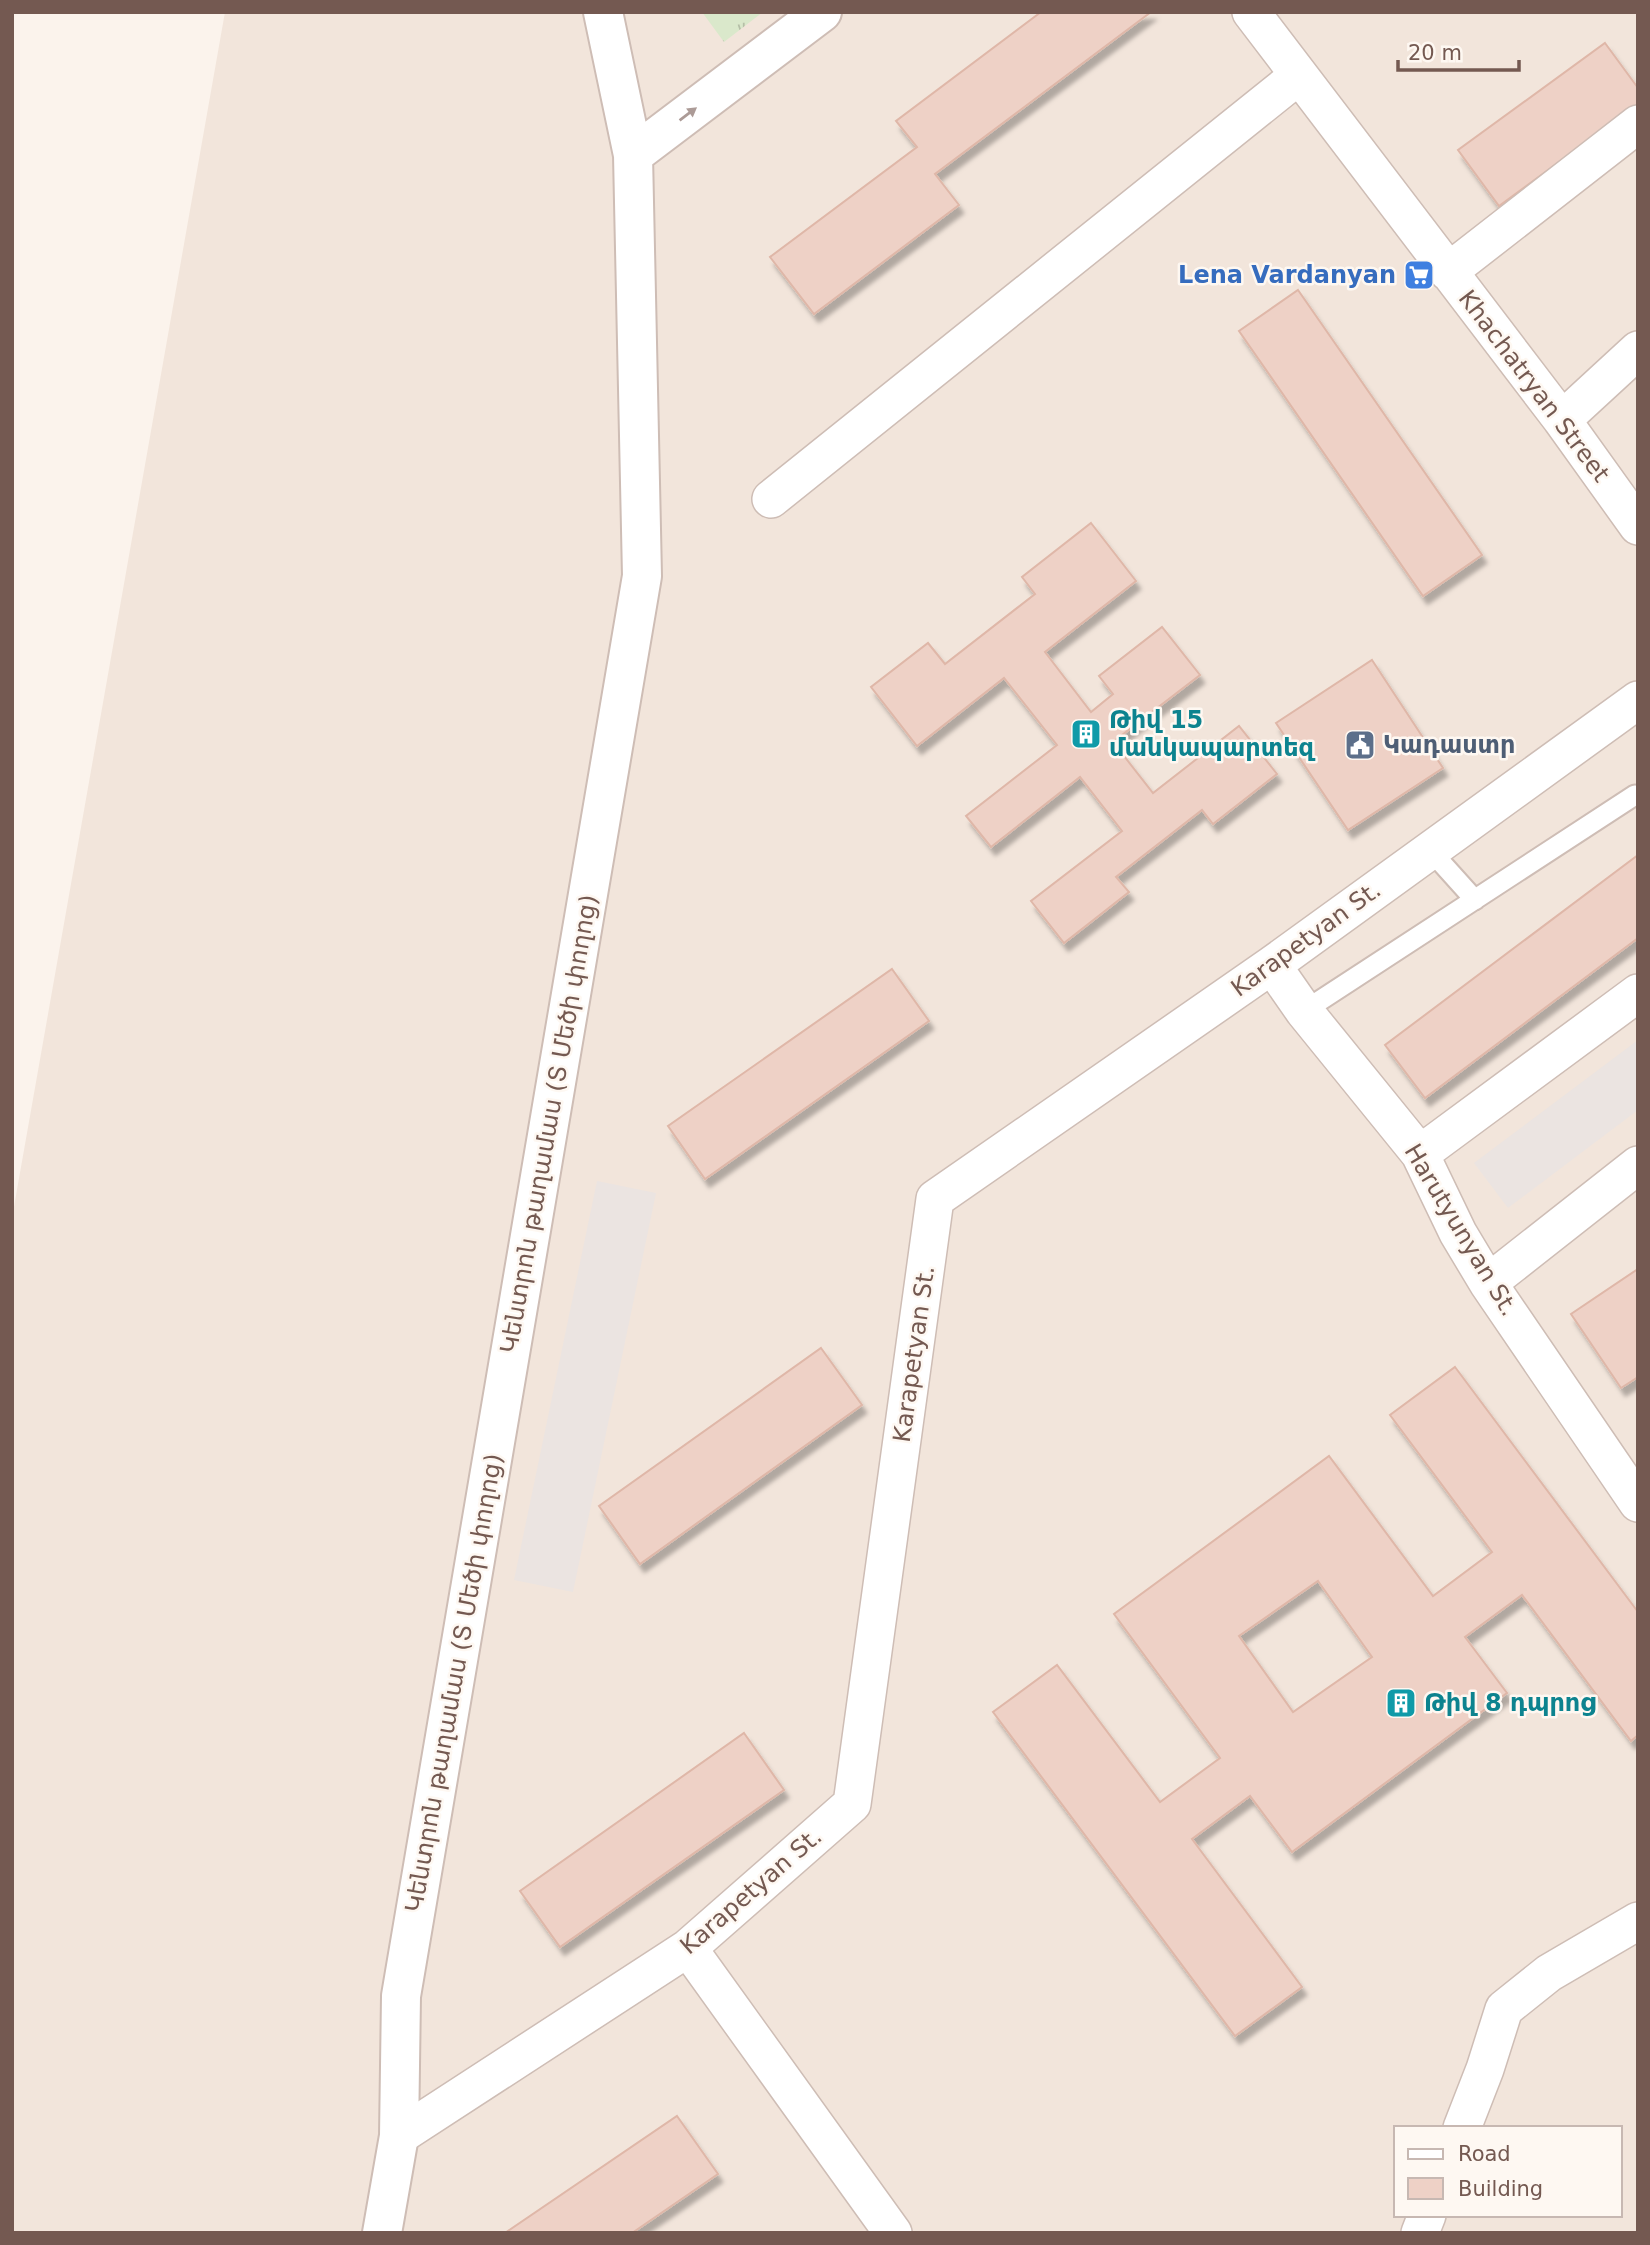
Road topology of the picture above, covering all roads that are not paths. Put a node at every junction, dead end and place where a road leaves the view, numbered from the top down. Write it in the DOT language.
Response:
graph roads {
  1 [pos="603,12"];
  2 [pos="822,12"];
  3 [pos="1251,12"];
  4 [pos="1298,76"];
  5 [pos="1638,124"];
  6 [pos="633,155"];
  7 [pos="1448,272"];
  8 [pos="1638,350"];
  9 [pos="1562,420"];
  10 [pos="771,499"];
  11 [pos="1638,526"];
  12 [pos="1638,700"];
  13 [pos="1635,795"];
  14 [pos="1430,850"];
  15 [pos="1475,900"];
  16 [pos="1272,965"];
  17 [pos="1638,992"];
  18 [pos="1304,1011"];
  19 [pos="1420,1154"];
  20 [pos="1638,1165"];
  21 [pos="1488,1283"];
  22 [pos="1638,1503"];
  23 [pos="1638,1922"];
  24 [pos="688,1948"];
  25 [pos="1463,2126"];
  26 [pos="399,2136"];
  27 [pos="382,2233"];
  28 [pos="893,2233"];
  1 -- 6 [label="street, Կենտրոն թաղամաս (Տ Մեծի փողոց)"];
  6 -- 2 [label="street, one-way"];
  3 -- 4 [label="street, Khachatryan Street"];
  4 -- 7 [label="street, Khachatryan Street"];
  4 -- 10 [label="street"];
  5 -- 7 [label="street"];
  6 -- 26 [label="street, Կենտրոն թաղամաս (Տ Մեծի փողոց)"];
  7 -- 9 [label="street, Khachatryan Street"];
  8 -- 9 [label="street"];
  9 -- 11 [label="street, Khachatryan Street"];
  12 -- 14 [label="street, Karapetyan St."];
  13 -- 15 [label="lane"];
  14 -- 15 [label="lane"];
  14 -- 16 [label="street, Karapetyan St."];
  15 -- 18 [label="lane"];
  16 -- 18 [label="street, Harutyunyan St."];
  16 -- 24 [label="street, Karapetyan St."];
  17 -- 19 [label="street"];
  18 -- 19 [label="street, Harutyunyan St."];
  19 -- 21 [label="street, Harutyunyan St."];
  20 -- 21 [label="street"];
  21 -- 22 [label="street, Harutyunyan St."];
  23 -- 25 [label="street"];
  24 -- 26 [label="street, Karapetyan St."];
  24 -- 28 [label="street"];
  26 -- 27 [label="street, Կենտրոն թաղամաս (Տ Մեծի փողոց)"];
}
